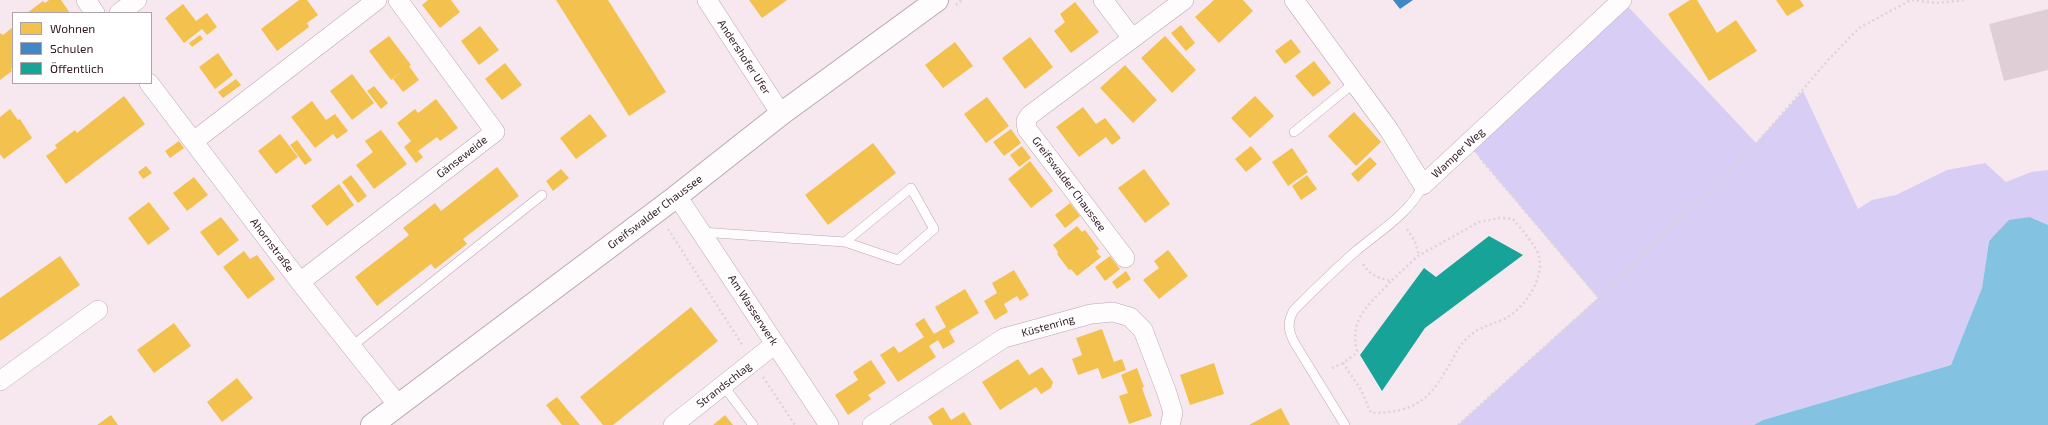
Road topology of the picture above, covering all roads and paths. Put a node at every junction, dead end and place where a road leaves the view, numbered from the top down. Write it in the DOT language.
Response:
graph roads {
  1 [pos="86,0"];
  2 [pos="137,0"];
  3 [pos="377,0"];
  4 [pos="398,0"];
  5 [pos="707,0"];
  6 [pos="937,0"];
  7 [pos="1103,0"];
  8 [pos="1184,0"];
  9 [pos="1294,0"];
  10 [pos="1622,0"];
  11 [pos="1912,0"];
  12 [pos="1967,0"];
  13 [pos="94,12"];
  14 [pos="120,12"];
  15 [pos="1132,38"];
  16 [pos="1354,83"];
  17 [pos="150,84"];
  18 [pos="781,114"];
  19 [pos="1294,132"];
  20 [pos="194,141"];
  21 [pos="1468,144"];
  22 [pos="1423,185"];
  23 [pos="542,195"];
  24 [pos="677,196"];
  25 [pos="1399,216"];
  26 [pos="664,223"];
  27 [pos="701,232"];
  28 [pos="845,242"];
  29 [pos="1355,252"];
  30 [pos="1419,255"];
  31 [pos="1126,258"];
  32 [pos="1391,281"];
  33 [pos="300,282"];
  34 [pos="1598,298"];
  35 [pos="98,310"];
  36 [pos="775,344"];
  37 [pos="351,346"];
  38 [pos="753,362"];
  39 [pos="1343,363"];
  40 [pos="1332,368"];
  41 [pos="0,381"];
  42 [pos="723,386"];
  43 [pos="398,405"];
  44 [pos="372,425"];
  45 [pos="673,425"];
  46 [pos="753,425"];
  47 [pos="795,425"];
  48 [pos="829,425"];
  49 [pos="872,425"];
  50 [pos="1170,425"];
  51 [pos="1345,425"];
  52 [pos="1458,425"];
  1 -- 13 [label="street"];
  2 -- 14 [label="street"];
  3 -- 20 [label="street"];
  4 -- 33 [label="street, Gänseweide"];
  5 -- 18 [label="street, Andershofer Ufer"];
  6 -- 18 [label="main road, Greifswalder Chaussee"];
  7 -- 15 [label="street"];
  8 -- 15 [label="street, Greifswalder Chaussee"];
  9 -- 16 [label="street, Wamper Weg"];
  10 -- 21 [label="street, Wamper Weg"];
  11 -- 12 [label="path"];
  11 -- 34 [label="path"];
  15 -- 31 [label="street, Greifswalder Chaussee"];
  16 -- 19 [label="lane"];
  16 -- 22 [label="street, Wamper Weg"];
  17 -- 20 [label="street, Ahornstraße"];
  18 -- 24 [label="main road, Greifswalder Chaussee"];
  20 -- 33 [label="street, Ahornstraße"];
  21 -- 22 [label="street, Wamper Weg"];
  21 -- 34 [label="path"];
  22 -- 25 [label="lane"];
  23 -- 37 [label="lane"];
  24 -- 27 [label="street, Am Wasserwerk"];
  24 -- 43 [label="main road, Greifswalder Chaussee"];
  25 -- 29 [label="lane"];
  25 -- 30 [label="path"];
  26 -- 38 [label="path"];
  27 -- 28 [label="lane"];
  27 -- 36 [label="street, Am Wasserwerk"];
  28 -- 28 [label="lane"];
  29 -- 32 [label="path"];
  29 -- 51 [label="lane"];
  30 -- 32 [label="path"];
  30 -- 39 [label="path"];
  32 -- 39 [label="path"];
  33 -- 37 [label="street, Ahornstraße"];
  34 -- 52 [label="path"];
  35 -- 41 [label="street"];
  36 -- 38 [label="street, Strandschlag"];
  36 -- 48 [label="street, Am Wasserwerk"];
  37 -- 43 [label="street, Ahornstraße"];
  38 -- 42 [label="street, Strandschlag"];
  38 -- 47 [label="path"];
  39 -- 40 [label="path"];
  42 -- 45 [label="street, Strandschlag"];
  42 -- 46 [label="lane"];
  43 -- 44 [label="main road, Greifswalder Chaussee"];
  49 -- 50 [label="street, Küstenring"];
}
